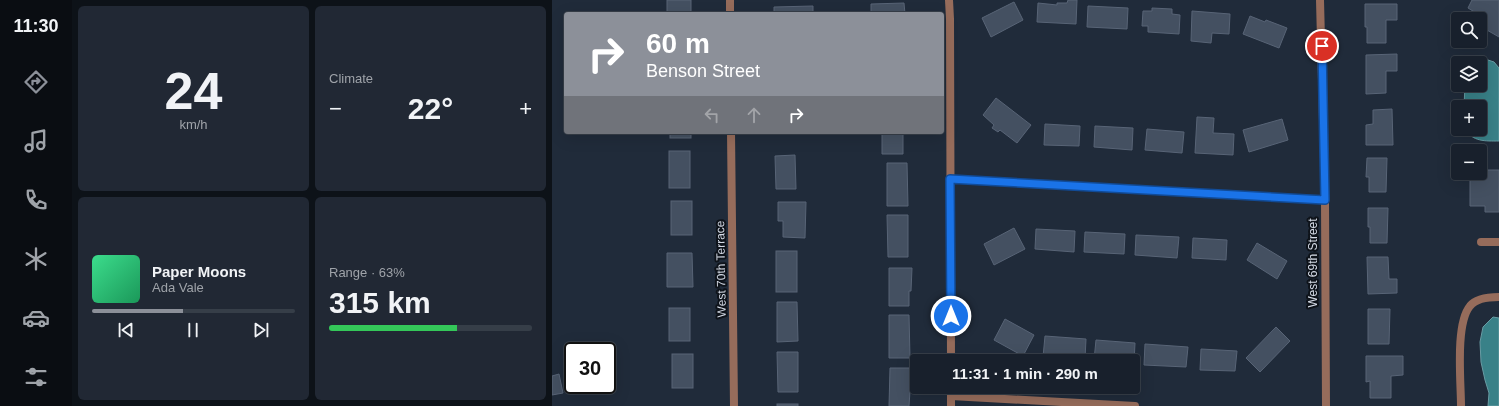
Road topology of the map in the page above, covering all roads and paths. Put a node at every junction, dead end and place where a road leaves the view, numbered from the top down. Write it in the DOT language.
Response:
graph roads {
  1 [pos="730,0"];
  2 [pos="949,0"];
  3 [pos="1320,0"];
  4 [pos="730,12"];
  5 [pos="731,134"];
  6 [pos="950,179"];
  7 [pos="1325,200"];
  8 [pos="1481,242"];
  9 [pos="1499,242"];
  10 [pos="1499,297"];
  11 [pos="951,354"];
  12 [pos="951,396"];
  13 [pos="734,406"];
  14 [pos="951,406"];
  15 [pos="1135,406"];
  16 [pos="1326,406"];
  17 [pos="1461,406"];
  1 -- 4 [label="street"];
  2 -- 6 [label="street"];
  3 -- 7 [label="street, West 69th Street"];
  5 -- 13 [label="street, West 70th Terrace"];
  6 -- 7 [label="street"];
  6 -- 11 [label="street"];
  7 -- 16 [label="street, West 69th Street"];
  8 -- 9 [label="street"];
  10 -- 17 [label="street"];
  12 -- 14 [label="street"];
  12 -- 15 [label="street"];
}
